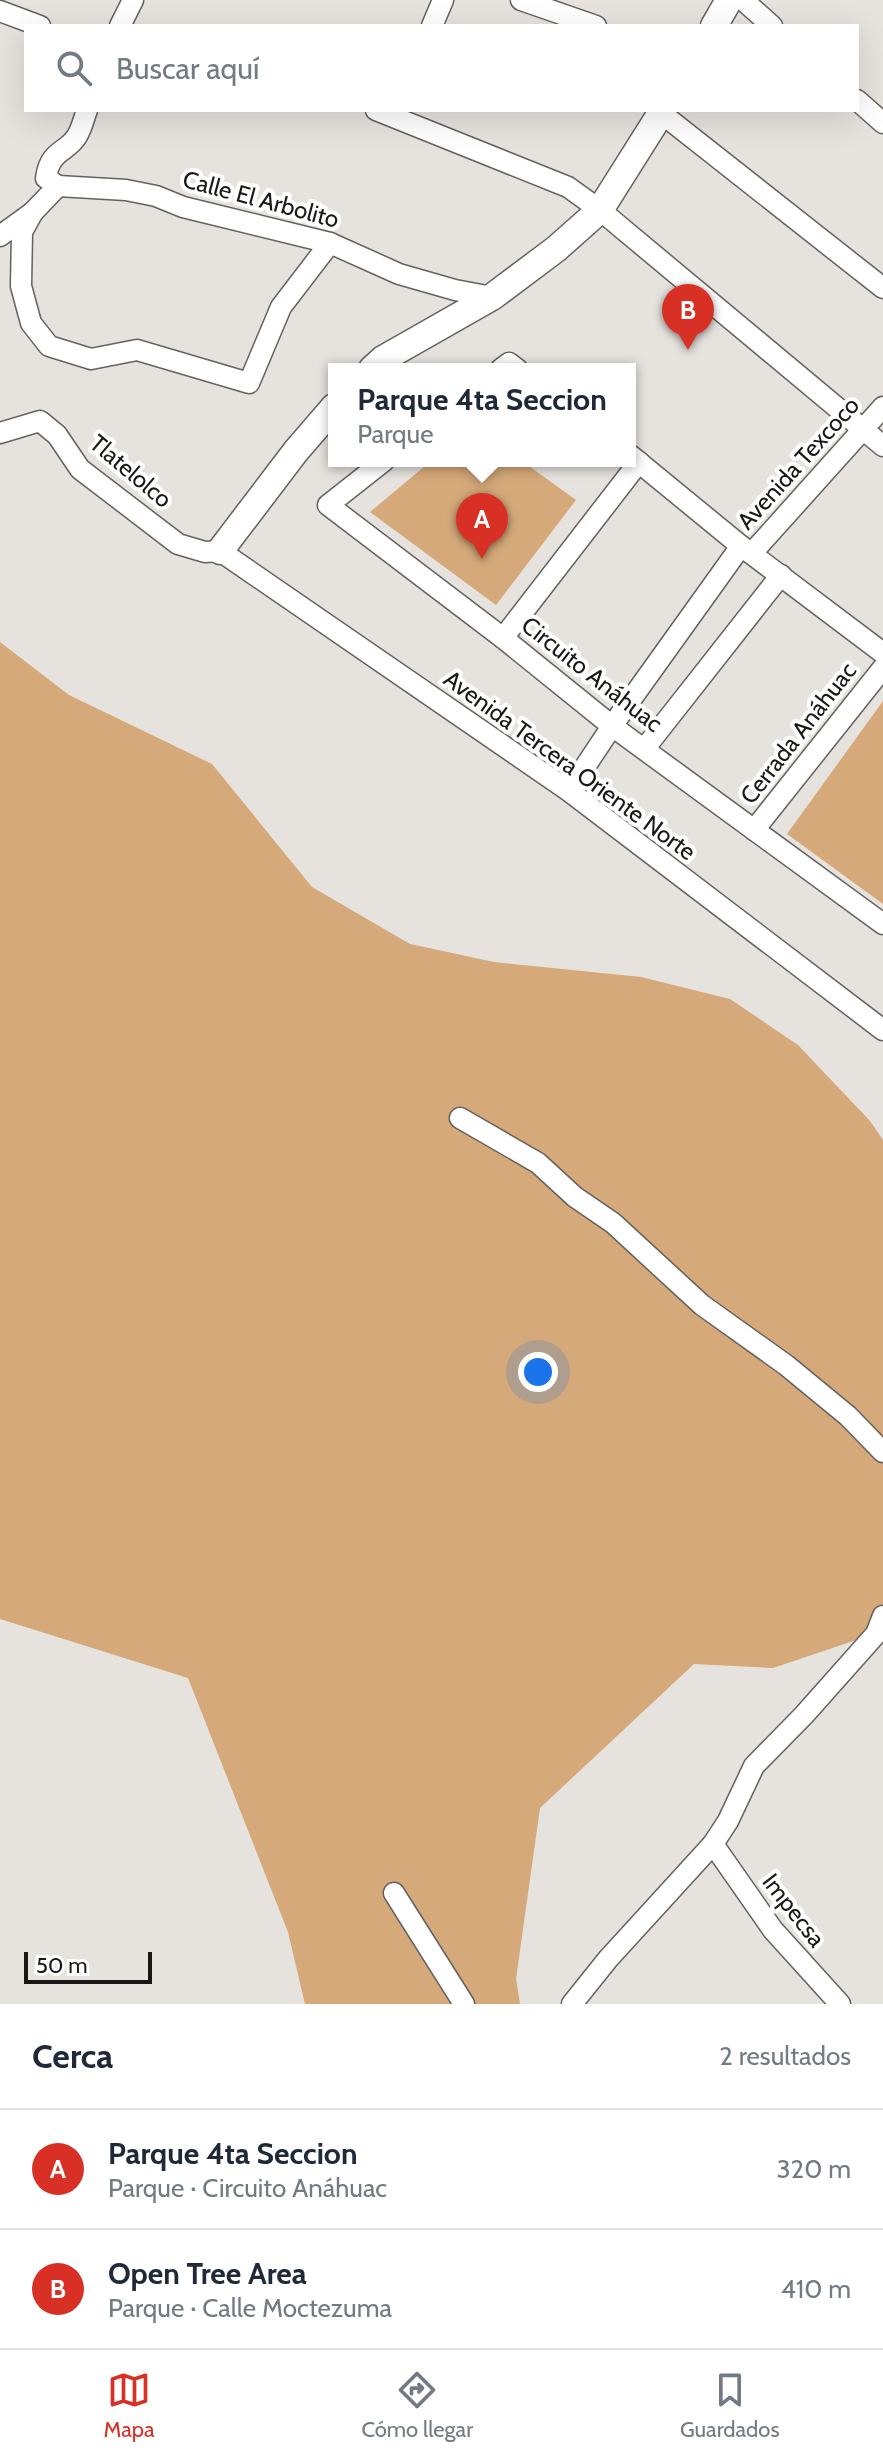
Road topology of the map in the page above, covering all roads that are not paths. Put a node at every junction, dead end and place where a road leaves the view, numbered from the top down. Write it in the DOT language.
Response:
graph roads {
  1 [pos="133,0"];
  2 [pos="443,0"];
  3 [pos="521,0"];
  4 [pos="729,0"];
  5 [pos="743,0"];
  6 [pos="0,11"];
  7 [pos="35,24"];
  8 [pos="122,24"];
  9 [pos="433,24"];
  10 [pos="590,24"];
  11 [pos="715,24"];
  12 [pos="770,24"];
  13 [pos="859,102"];
  14 [pos="86,112"];
  15 [pos="388,112"];
  16 [pos="661,112"];
  17 [pos="663,112"];
  18 [pos="883,123"];
  19 [pos="58,186"];
  20 [pos="600,210"];
  21 [pos="33,212"];
  22 [pos="0,236"];
  23 [pos="330,243"];
  24 [pos="883,288"];
  25 [pos="492,297"];
  26 [pos="379,363"];
  27 [pos="883,407"];
  28 [pos="328,414"];
  29 [pos="864,431"];
  30 [pos="0,433"];
  31 [pos="883,446"];
  32 [pos="636,460"];
  33 [pos="376,467"];
  34 [pos="629,467"];
  35 [pos="747,549"];
  36 [pos="220,551"];
  37 [pos="781,575"];
  38 [pos="503,638"];
  39 [pos="883,653"];
  40 [pos="883,668"];
  41 [pos="612,726"];
  42 [pos="645,748"];
  43 [pos="569,791"];
  44 [pos="754,830"];
  45 [pos="883,924"];
  46 [pos="883,1030"];
  47 [pos="460,1118"];
  48 [pos="883,1452"];
  49 [pos="881,1632"];
  50 [pos="713,1844"];
  51 [pos="394,1893"];
  52 [pos="464,2004"];
  53 [pos="572,2004"];
  54 [pos="840,2004"];
  1 -- 8 [label="street"];
  2 -- 9 [label="street"];
  3 -- 10 [label="street"];
  4 -- 11 [label="street"];
  5 -- 12 [label="street"];
  6 -- 7 [label="street"];
  13 -- 18 [label="street"];
  14 -- 19 [label="street"];
  15 -- 20 [label="street"];
  16 -- 20 [label="street"];
  17 -- 24 [label="street"];
  19 -- 21 [label="street"];
  19 -- 23 [label="street, Calle El Arbolito"];
  20 -- 25 [label="street"];
  20 -- 29 [label="street"];
  21 -- 22 [label="street"];
  21 -- 23 [label="street"];
  23 -- 25 [label="street, Calle El Arbolito"];
  25 -- 26 [label="street"];
  27 -- 29 [label="street, Avenida Texcoco"];
  28 -- 36 [label="street"];
  29 -- 31 [label="street"];
  29 -- 35 [label="street, Avenida Texcoco"];
  30 -- 36 [label="street, Tlatelolco"];
  32 -- 35 [label="street"];
  33 -- 38 [label="street, Circuito Anáhuac"];
  34 -- 38 [label="street"];
  35 -- 37 [label="street"];
  35 -- 41 [label="street, Avenida Texcoco"];
  36 -- 43 [label="street, Avenida Tercera Oriente Norte"];
  37 -- 39 [label="street"];
  37 -- 42 [label="street"];
  38 -- 41 [label="street, Circuito Anáhuac"];
  40 -- 44 [label="street, Cerrada Anáhuac"];
  41 -- 42 [label="street, Circuito Anáhuac"];
  41 -- 43 [label="street, Avenida Texcoco"];
  42 -- 44 [label="street, Circuito Anáhuac"];
  43 -- 46 [label="street, Avenida Tercera Oriente Norte"];
  44 -- 45 [label="street, Circuito Anáhuac"];
  47 -- 48 [label="street"];
  49 -- 50 [label="street"];
  50 -- 53 [label="street"];
  50 -- 54 [label="street, Impecsa"];
  51 -- 52 [label="street"];
}
